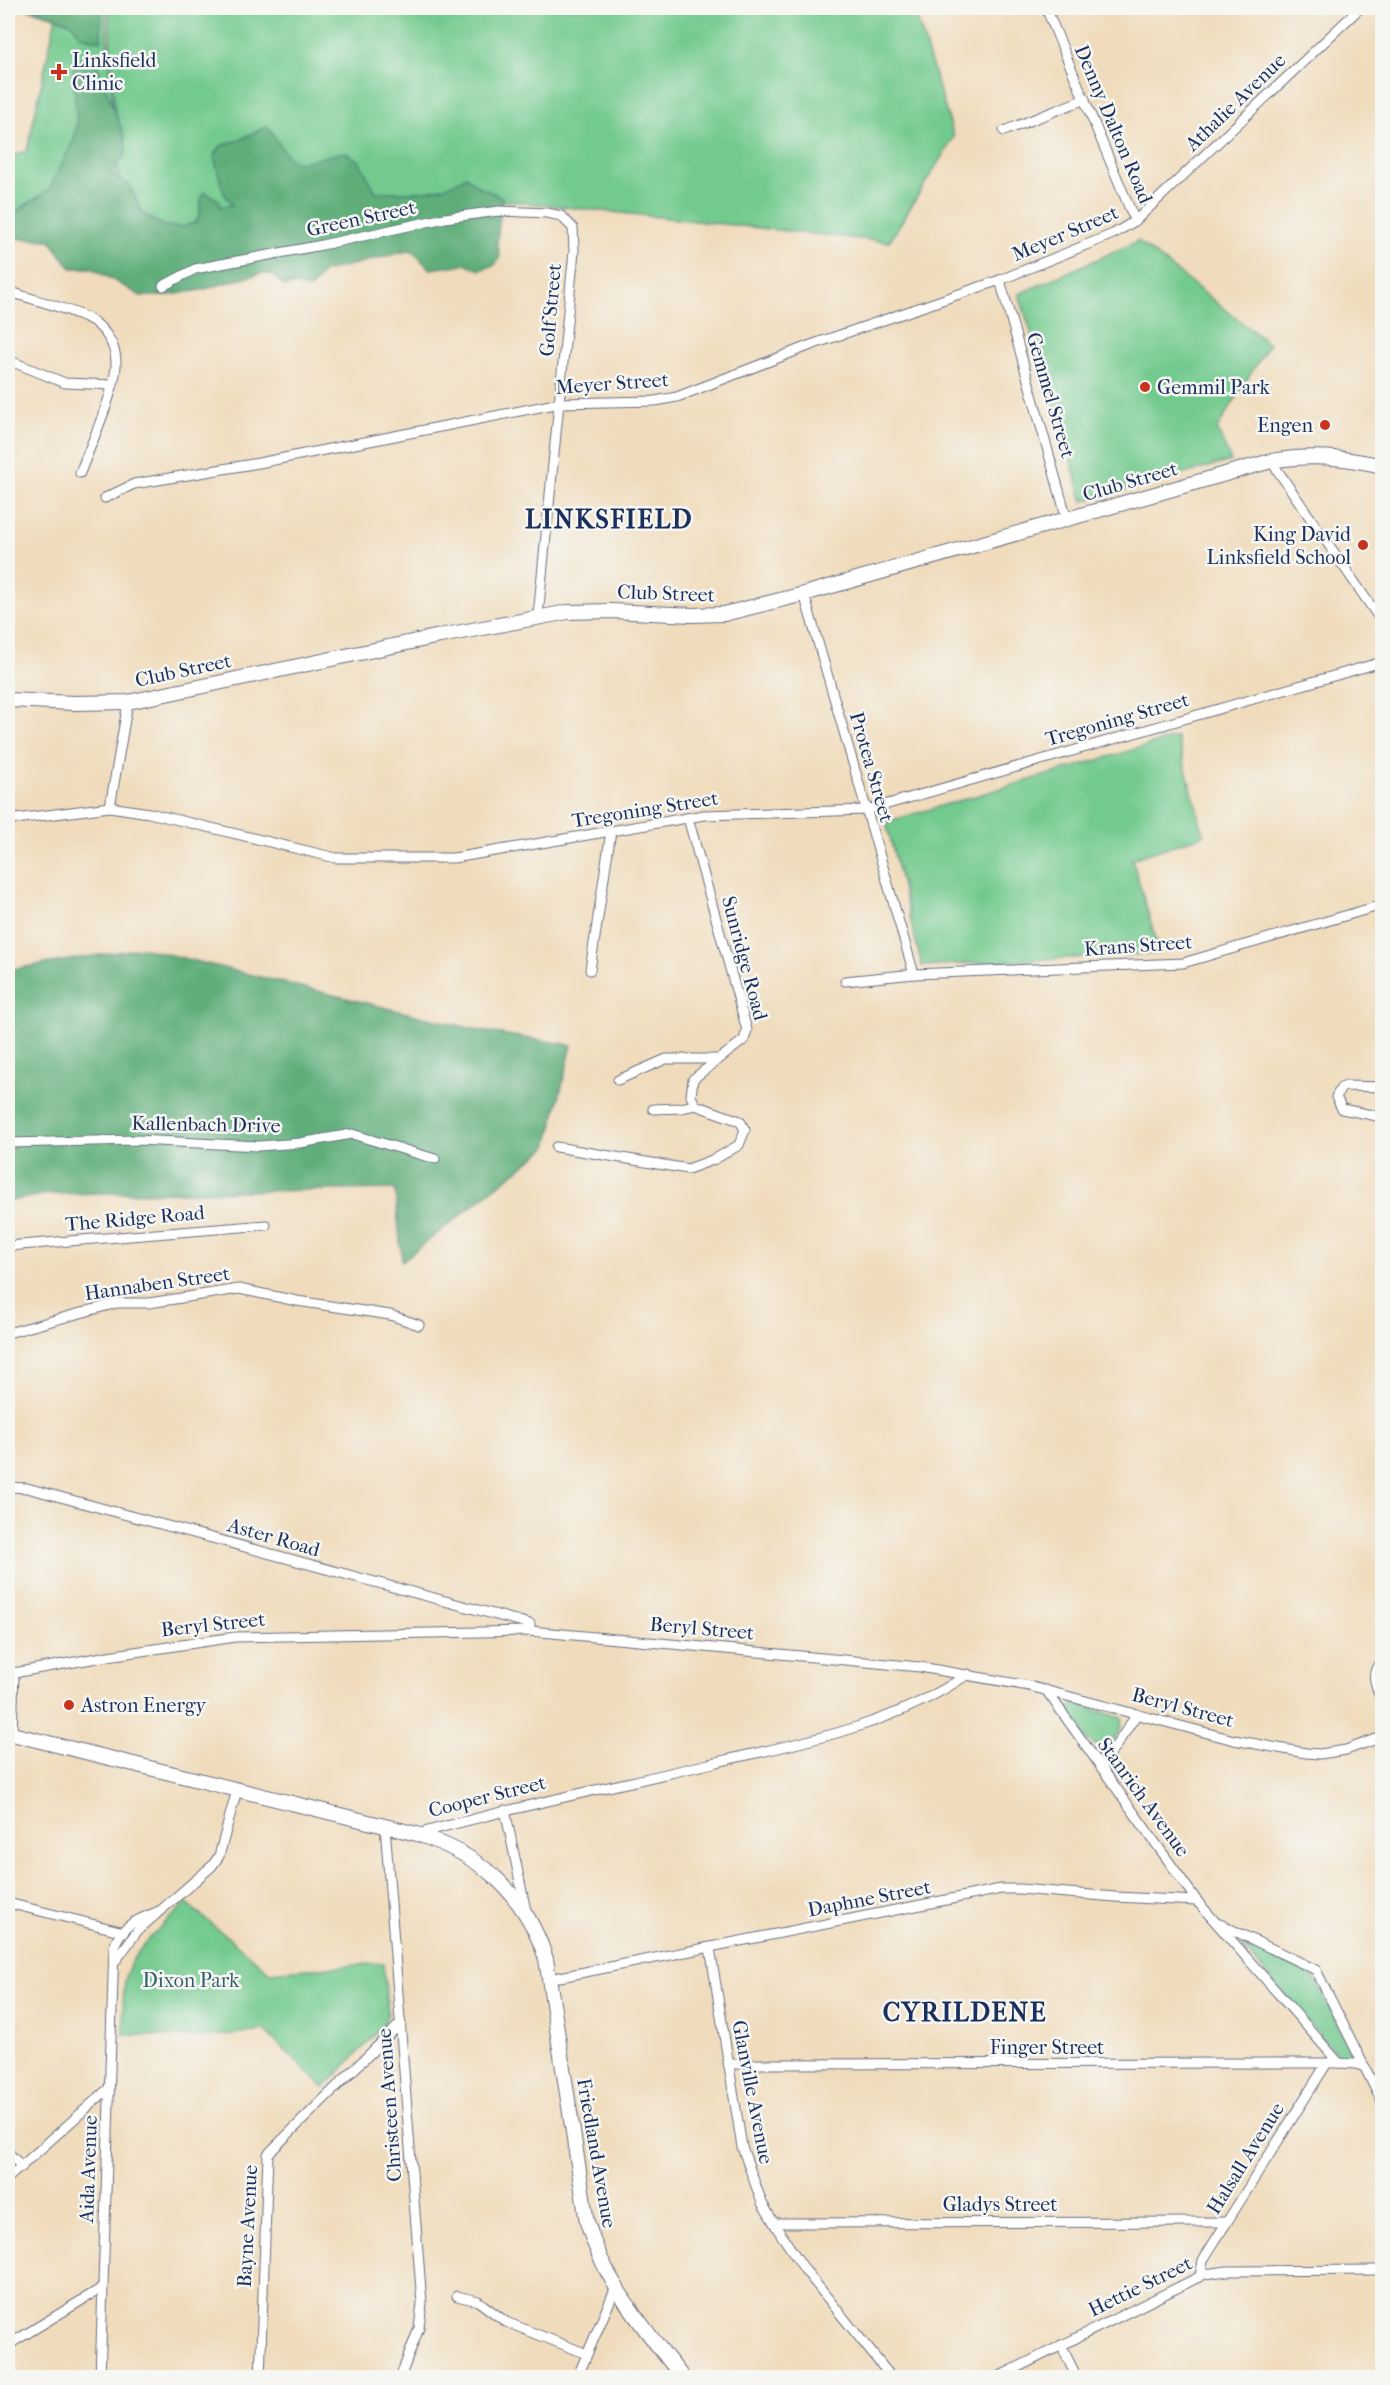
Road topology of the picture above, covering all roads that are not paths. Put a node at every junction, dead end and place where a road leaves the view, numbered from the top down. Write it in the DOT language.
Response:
graph roads {
  1 [pos="1046,8"];
  2 [pos="1360,8"];
  3 [pos="1085,99"];
  4 [pos="1004,131"];
  5 [pos="1135,221"];
  6 [pos="569,223"];
  7 [pos="1000,280"];
  8 [pos="163,286"];
  9 [pos="8,291"];
  10 [pos="8,360"];
  11 [pos="112,385"];
  12 [pos="560,403"];
  13 [pos="1271,462"];
  14 [pos="1383,466"];
  15 [pos="80,472"];
  16 [pos="105,498"];
  17 [pos="1067,519"];
  18 [pos="804,594"];
  19 [pos="538,616"];
  20 [pos="1383,622"];
  21 [pos="1383,662"];
  22 [pos="8,700"];
  23 [pos="128,702"];
  24 [pos="110,807"];
  25 [pos="867,810"];
  26 [pos="688,818"];
  27 [pos="8,820"];
  28 [pos="611,831"];
  29 [pos="1383,905"];
  30 [pos="590,970"];
  31 [pos="914,974"];
  32 [pos="845,981"];
  33 [pos="720,1059"];
  34 [pos="618,1080"];
  35 [pos="1383,1087"];
  36 [pos="695,1105"];
  37 [pos="653,1109"];
  38 [pos="1383,1118"];
  39 [pos="8,1143"];
  40 [pos="556,1147"];
  41 [pos="435,1159"];
  42 [pos="266,1226"];
  43 [pos="8,1246"];
  44 [pos="419,1324"];
  45 [pos="8,1333"];
  46 [pos="8,1487"];
  47 [pos="530,1628"];
  48 [pos="1383,1661"];
  49 [pos="11,1673"];
  50 [pos="968,1674"];
  51 [pos="1046,1690"];
  52 [pos="1383,1702"];
  53 [pos="1137,1714"];
  54 [pos="10,1733"];
  55 [pos="1383,1737"];
  56 [pos="1101,1768"];
  57 [pos="237,1790"];
  58 [pos="505,1810"];
  59 [pos="386,1826"];
  60 [pos="417,1834"];
  61 [pos="1197,1901"];
  62 [pos="8,1903"];
  63 [pos="162,1910"];
  64 [pos="526,1913"];
  65 [pos="1215,1922"];
  66 [pos="93,1925"];
  67 [pos="122,1931"];
  68 [pos="133,1936"];
  69 [pos="116,1940"];
  70 [pos="127,1945"];
  71 [pos="710,1948"];
  72 [pos="114,1963"];
  73 [pos="550,1979"];
  74 [pos="401,2023"];
  75 [pos="1328,2063"];
  76 [pos="1339,2063"];
  77 [pos="728,2064"];
  78 [pos="1365,2067"];
  79 [pos="108,2089"];
  80 [pos="1383,2102"];
  81 [pos="8,2152"];
  82 [pos="22,2167"];
  83 [pos="8,2178"];
  84 [pos="1227,2222"];
  85 [pos="774,2223"];
  86 [pos="1383,2270"];
  87 [pos="1200,2276"];
  88 [pos="615,2287"];
  89 [pos="102,2288"];
  90 [pos="457,2296"];
  91 [pos="8,2345"];
  92 [pos="1060,2345"];
  93 [pos="587,2354"];
  94 [pos="100,2378"];
  95 [pos="260,2378"];
  96 [pos="400,2378"];
  97 [pos="577,2378"];
  98 [pos="683,2378"];
  99 [pos="892,2378"];
  100 [pos="996,2378"];
  101 [pos="1077,2378"];
  1 -- 3 [label="street, Denny Dalton Road"];
  2 -- 5 [label="street, Athalie Avenue"];
  3 -- 4 [label="street"];
  3 -- 5 [label="street, Denny Dalton Road"];
  5 -- 7 [label="street, Meyer Street"];
  6 -- 8 [label="street, Green Street"];
  6 -- 12 [label="street, Golf Street"];
  7 -- 12 [label="street, Meyer Street"];
  7 -- 17 [label="street, Gemmel Street"];
  9 -- 11 [label="street"];
  10 -- 11 [label="street"];
  11 -- 15 [label="street"];
  12 -- 16 [label="street, Meyer Street"];
  12 -- 19 [label="street, Golf Street"];
  13 -- 14 [label="main road, Club Street"];
  13 -- 17 [label="main road, Club Street"];
  13 -- 20 [label="street"];
  17 -- 18 [label="main road, Club Street"];
  18 -- 19 [label="main road, Club Street"];
  18 -- 25 [label="street, Protea Street"];
  19 -- 23 [label="main road, Club Street"];
  21 -- 25 [label="street, Tregoning Street"];
  22 -- 23 [label="main road, Club Street"];
  23 -- 24 [label="street"];
  24 -- 27 [label="street, Tregoning Street"];
  24 -- 28 [label="street, Tregoning Street"];
  25 -- 26 [label="street, Tregoning Street"];
  25 -- 31 [label="street, Protea Street"];
  26 -- 28 [label="street, Tregoning Street"];
  26 -- 33 [label="street, Sunridge Road"];
  28 -- 30 [label="street"];
  29 -- 31 [label="street, Krans Street"];
  31 -- 32 [label="street, Krans Street"];
  33 -- 34 [label="street"];
  33 -- 36 [label="street, Sunridge Road"];
  35 -- 38 [label="street"];
  36 -- 37 [label="street"];
  36 -- 40 [label="street"];
  39 -- 41 [label="street, Kallenbach Drive"];
  42 -- 43 [label="street, The Ridge Road"];
  44 -- 45 [label="street, Hannaben Street"];
  46 -- 47 [label="street, Aster Road"];
  47 -- 49 [label="street, Beryl Street"];
  47 -- 50 [label="street, Beryl Street"];
  48 -- 52 [label="street"];
  49 -- 54 [label="street"];
  50 -- 51 [label="street, Beryl Street"];
  50 -- 58 [label="street, Cooper Street"];
  51 -- 53 [label="street, Beryl Street"];
  51 -- 56 [label="street, Stanrich Avenue"];
  53 -- 55 [label="street, Beryl Street"];
  53 -- 56 [label="street"];
  54 -- 57 [label="main road, Cooper Street"];
  56 -- 61 [label="street, Stanrich Avenue"];
  57 -- 59 [label="main road, Cooper Street"];
  57 -- 63 [label="street, Aida Avenue"];
  58 -- 60 [label="street, Cooper Street"];
  58 -- 64 [label="street, Friedland Avenue"];
  59 -- 60 [label="main road, Cooper Street"];
  59 -- 74 [label="street, Christeen Avenue"];
  60 -- 64 [label="main road, Friedland Avenue"];
  61 -- 65 [label="street, Stanrich Avenue"];
  61 -- 71 [label="street, Daphne Street"];
  62 -- 66 [label="street"];
  63 -- 67 [label="street, Aida Avenue"];
  63 -- 68 [label="street, Aida Avenue"];
  64 -- 73 [label="main road, Friedland Avenue"];
  65 -- 76 [label="street, Stanrich Avenue"];
  65 -- 78 [label="street, Stanrich Avenue"];
  66 -- 67 [label="street"];
  66 -- 69 [label="street"];
  67 -- 68 [label="street"];
  67 -- 69 [label="street, Aida Avenue"];
  68 -- 70 [label="street, Aida Avenue"];
  69 -- 70 [label="street"];
  69 -- 72 [label="street, Aida Avenue"];
  70 -- 72 [label="street, Aida Avenue"];
  71 -- 73 [label="street, Daphne Street"];
  71 -- 77 [label="street, Glanville Avenue"];
  72 -- 79 [label="street, Aida Avenue"];
  73 -- 88 [label="main road, Friedland Avenue"];
  74 -- 95 [label="street, Bayne Avenue"];
  74 -- 96 [label="street, Christeen Avenue"];
  75 -- 76 [label="street, Finger Street"];
  75 -- 77 [label="street, Finger Street"];
  75 -- 84 [label="street, Halsall Avenue"];
  76 -- 78 [label="street, Finger Street"];
  77 -- 85 [label="street, Glanville Avenue"];
  78 -- 80 [label="street, Stanrich Avenue"];
  79 -- 82 [label="street"];
  79 -- 89 [label="street, Aida Avenue"];
  81 -- 82 [label="street"];
  82 -- 83 [label="street"];
  84 -- 85 [label="street, Gladys Street"];
  84 -- 87 [label="street, Halsall Avenue"];
  85 -- 99 [label="street, Glanville Avenue"];
  86 -- 87 [label="street, Hettie Street"];
  87 -- 92 [label="street, Hettie Street"];
  88 -- 93 [label="street"];
  88 -- 98 [label="main road, Friedland Avenue"];
  89 -- 91 [label="street"];
  89 -- 94 [label="street, Aida Avenue"];
  90 -- 93 [label="street"];
  92 -- 100 [label="street, Hettie Street"];
  92 -- 101 [label="street"];
  93 -- 97 [label="street"];
}
